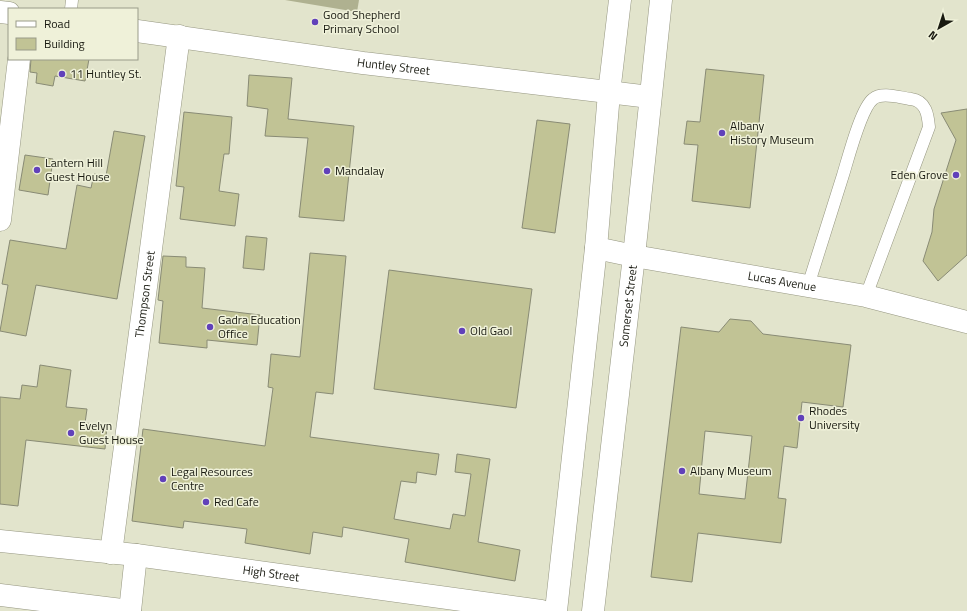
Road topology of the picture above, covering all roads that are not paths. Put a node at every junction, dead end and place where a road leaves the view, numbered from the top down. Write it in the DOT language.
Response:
graph roads {
  1 [pos="620,0"];
  2 [pos="661,0"];
  3 [pos="138,31"];
  4 [pos="179,36"];
  5 [pos="20,60"];
  6 [pos="609,93"];
  7 [pos="650,97"];
  8 [pos="0,220"];
  9 [pos="596,248"];
  10 [pos="634,256"];
  11 [pos="808,286"];
  12 [pos="866,296"];
  13 [pos="967,322"];
  14 [pos="0,541"];
  15 [pos="111,553"];
  16 [pos="136,555"];
  17 [pos="0,595"];
  18 [pos="130,611"];
  19 [pos="541,611"];
  20 [pos="556,611"];
  21 [pos="593,611"];
  1 -- 6 [label="street"];
  2 -- 7 [label="street, Somerset Street"];
  3 -- 4 [label="street, Huntley Street"];
  4 -- 6 [label="street, Huntley Street"];
  4 -- 15 [label="street, Thompson Street"];
  5 -- 8 [label="street"];
  6 -- 7 [label="street, Huntley Street"];
  6 -- 9 [label="street"];
  7 -- 10 [label="street, Somerset Street"];
  9 -- 10 [label="street, Lucas Avenue"];
  9 -- 20 [label="street"];
  10 -- 11 [label="street, Lucas Avenue"];
  10 -- 21 [label="street, Somerset Street"];
  11 -- 12 [label="street, Lucas Avenue"];
  11 -- 12 [label="lane"];
  12 -- 13 [label="street, Lucas Avenue"];
  14 -- 15 [label="street, High Street"];
  15 -- 16 [label="street, High Street"];
  16 -- 18 [label="street"];
  16 -- 19 [label="street, High Street"];
  17 -- 18 [label="street"];
}
